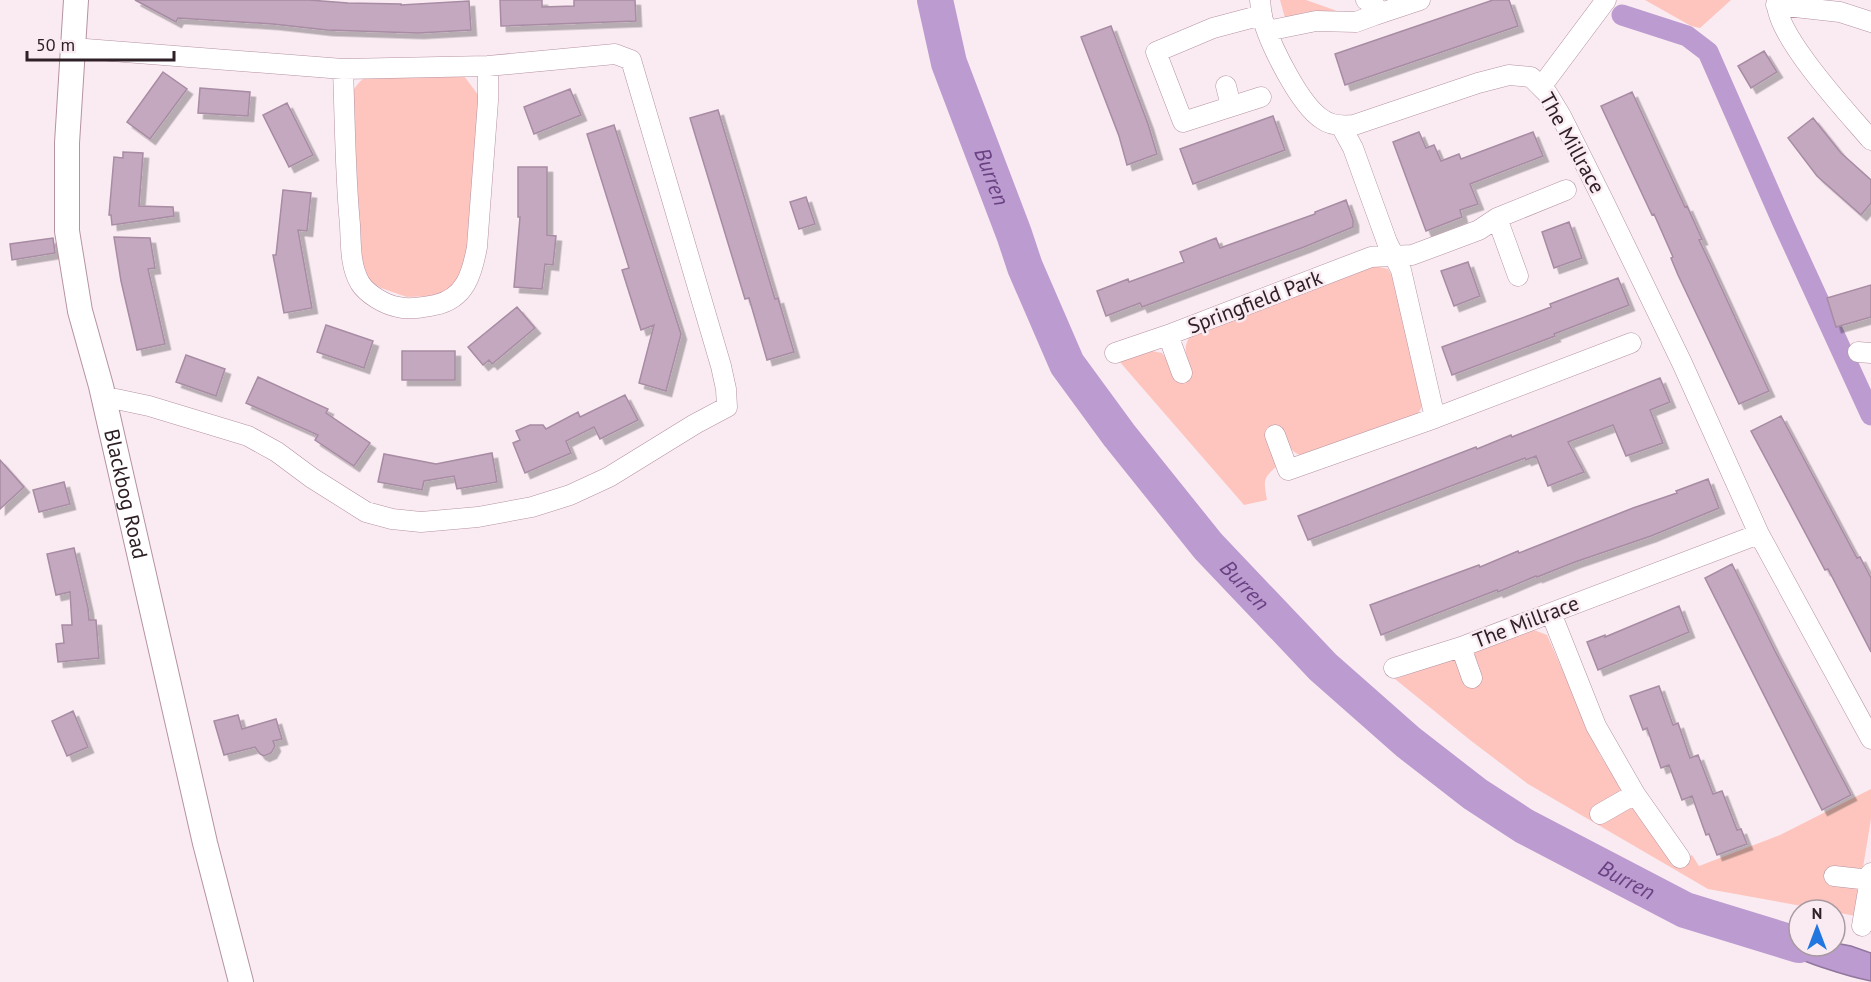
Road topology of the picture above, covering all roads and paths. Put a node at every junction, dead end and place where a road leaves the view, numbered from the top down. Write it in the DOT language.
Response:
graph roads {
  1 [pos="76,0"];
  2 [pos="1420,0"];
  3 [pos="1606,0"];
  4 [pos="1776,3"];
  5 [pos="1371,7"];
  6 [pos="1263,15"];
  7 [pos="1871,22"];
  8 [pos="73,48"];
  9 [pos="488,66"];
  10 [pos="343,69"];
  11 [pos="1226,86"];
  12 [pos="1541,87"];
  13 [pos="1261,97"];
  14 [pos="1231,106"];
  15 [pos="1341,126"];
  16 [pos="1871,140"];
  17 [pos="1566,190"];
  18 [pos="1497,219"];
  19 [pos="1394,255"];
  20 [pos="1518,276"];
  21 [pos="1168,335"];
  22 [pos="1630,343"];
  23 [pos="1115,353"];
  24 [pos="1182,373"];
  25 [pos="104,399"];
  26 [pos="1435,418"];
  27 [pos="1275,435"];
  28 [pos="1759,534"];
  29 [pos="1551,613"];
  30 [pos="1461,647"];
  31 [pos="1394,668"];
  32 [pos="1472,678"];
  33 [pos="1871,740"];
  34 [pos="1635,794"];
  35 [pos="1600,814"];
  36 [pos="1680,858"];
  37 [pos="1834,876"];
  38 [pos="1870,876"];
  39 [pos="1863,926"];
  40 [pos="241,982"];
  1 -- 8 [label="street, Blackbog Road"];
  2 -- 5 [label="street"];
  3 -- 12 [label="street"];
  4 -- 7 [label="street"];
  4 -- 16 [label="street"];
  5 -- 6 [label="street"];
  6 -- 14 [label="street"];
  6 -- 15 [label="street"];
  8 -- 10 [label="street"];
  8 -- 25 [label="street, Blackbog Road"];
  9 -- 10 [label="street"];
  9 -- 10 [label="street"];
  9 -- 25 [label="street"];
  11 -- 14 [label="street"];
  12 -- 15 [label="street, The Millrace"];
  12 -- 28 [label="street, The Millrace"];
  13 -- 14 [label="street"];
  15 -- 19 [label="street"];
  17 -- 18 [label="street, Springfield Park"];
  18 -- 19 [label="street, Springfield Park"];
  18 -- 20 [label="street"];
  19 -- 21 [label="street, Springfield Park"];
  19 -- 26 [label="street"];
  21 -- 23 [label="street, Springfield Park"];
  21 -- 24 [label="street"];
  22 -- 26 [label="street"];
  25 -- 40 [label="street, Blackbog Road"];
  26 -- 27 [label="street"];
  28 -- 29 [label="street, The Millrace"];
  28 -- 33 [label="street, The Millrace"];
  29 -- 30 [label="street, The Millrace"];
  29 -- 34 [label="street"];
  30 -- 31 [label="street, The Millrace"];
  30 -- 32 [label="street, The Millrace"];
  34 -- 35 [label="street"];
  34 -- 36 [label="street"];
  37 -- 38 [label="street"];
  38 -- 39 [label="street"];
}
